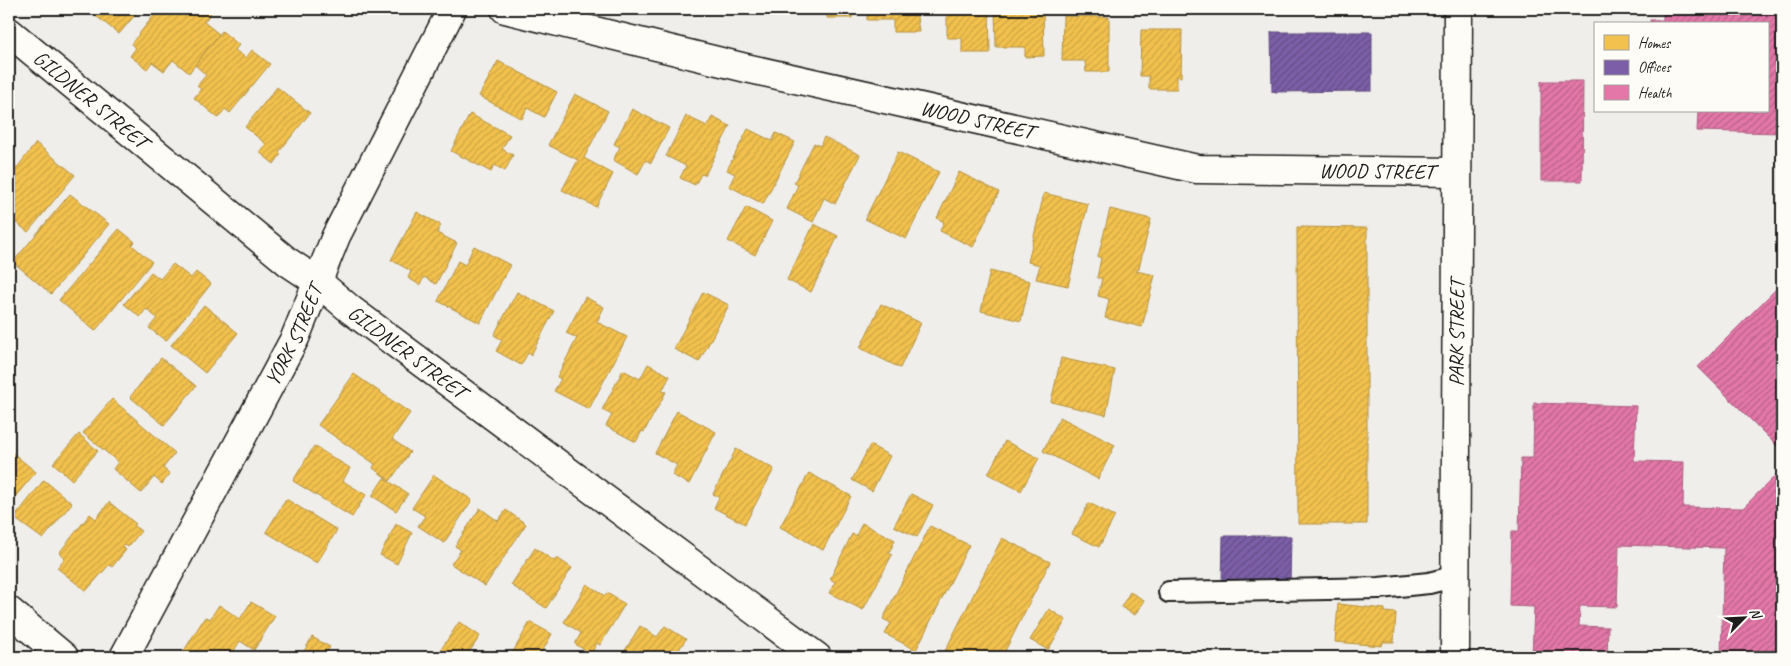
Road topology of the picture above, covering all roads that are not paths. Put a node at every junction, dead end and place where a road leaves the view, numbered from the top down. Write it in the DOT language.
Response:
graph roads {
  1 [pos="452,9"];
  2 [pos="505,9"];
  3 [pos="1458,9"];
  4 [pos="9,32"];
  5 [pos="1456,172"];
  6 [pos="318,282"];
  7 [pos="1457,576"];
  8 [pos="1169,592"];
  9 [pos="9,611"];
  10 [pos="64,657"];
  11 [pos="124,657"];
  12 [pos="817,657"];
  13 [pos="1455,657"];
  1 -- 6 [label="street, YORK STREET"];
  2 -- 5 [label="street, WOOD STREET"];
  3 -- 5 [label="street, PARK STREET"];
  4 -- 6 [label="street, GILDNER STREET"];
  5 -- 7 [label="street, PARK STREET"];
  6 -- 11 [label="street, YORK STREET"];
  6 -- 12 [label="street, GILDNER STREET"];
  7 -- 8 [label="lane"];
  7 -- 13 [label="street, PARK STREET"];
  9 -- 10 [label="street"];
}
